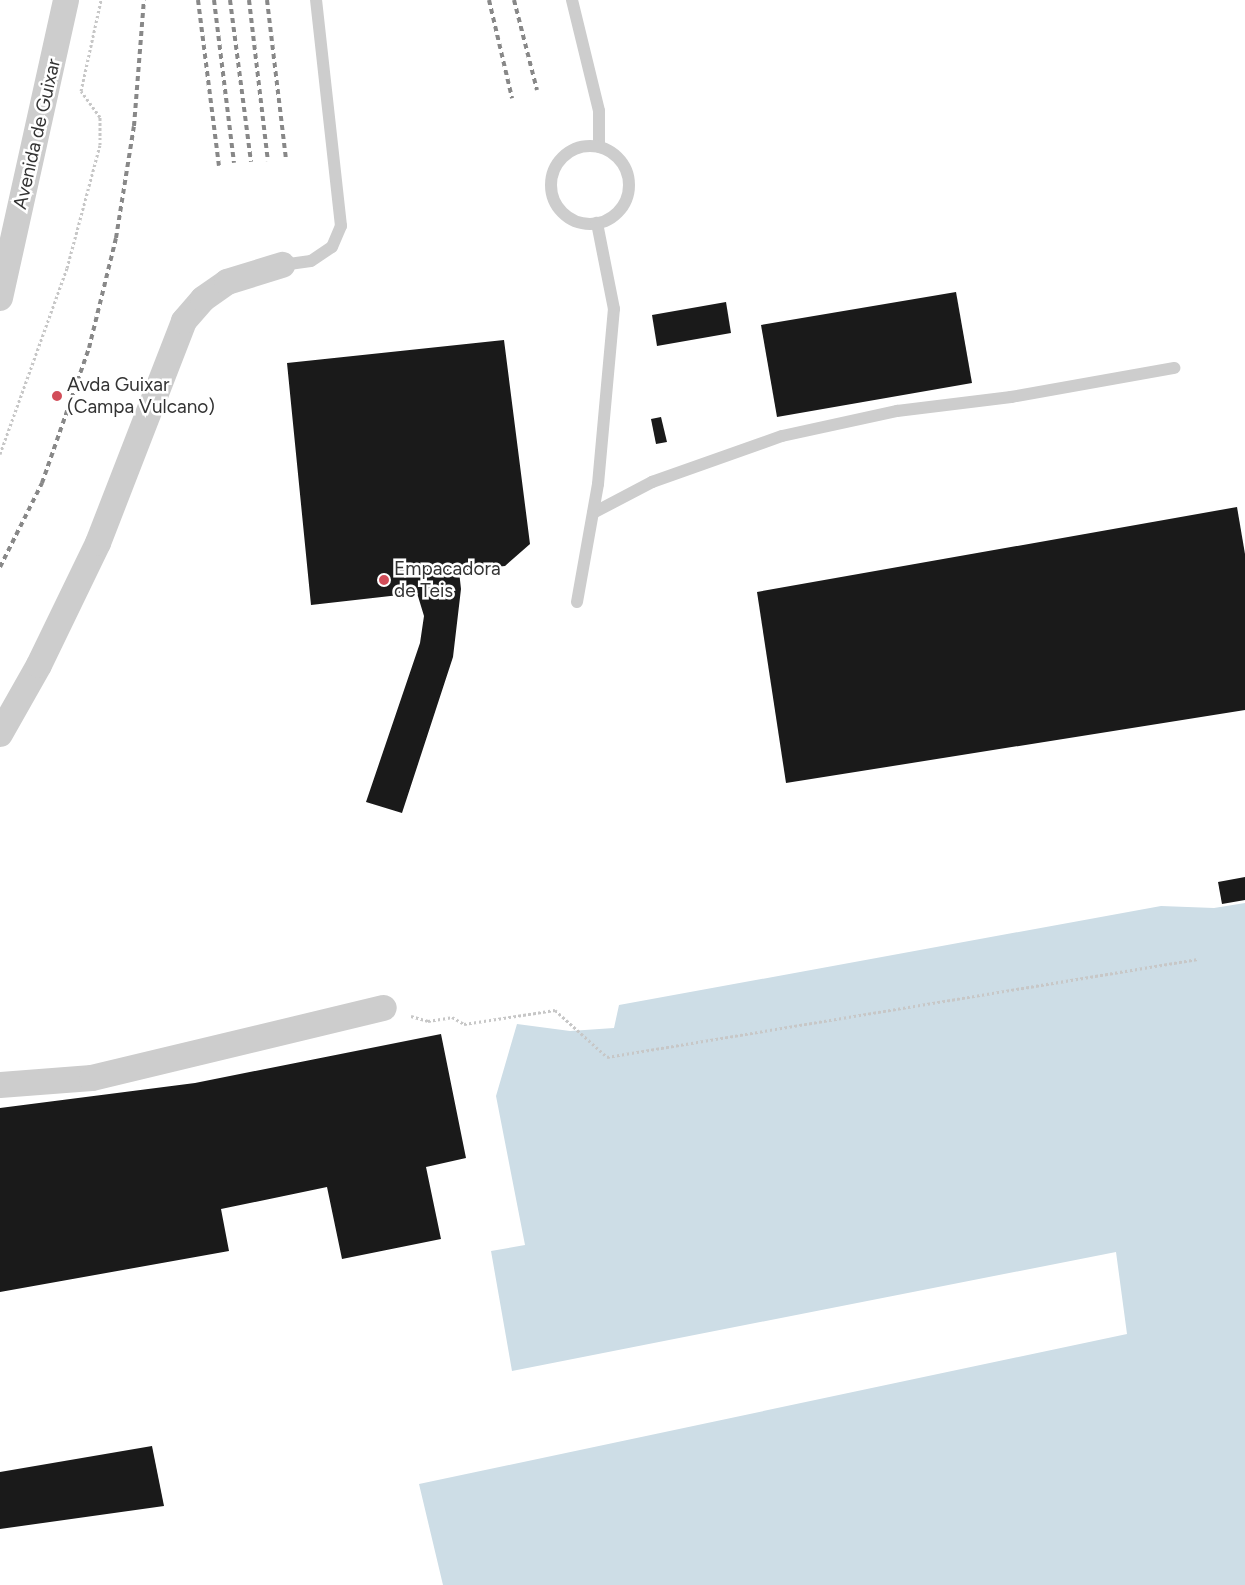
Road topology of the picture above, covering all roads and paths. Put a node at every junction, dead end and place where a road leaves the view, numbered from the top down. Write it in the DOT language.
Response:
graph roads {
  1 [pos="66,0"];
  2 [pos="101,0"];
  3 [pos="316,0"];
  4 [pos="572,0"];
  5 [pos="599,147"];
  6 [pos="597,224"];
  7 [pos="282,265"];
  8 [pos="0,298"];
  9 [pos="1174,368"];
  10 [pos="0,454"];
  11 [pos="593,512"];
  12 [pos="577,602"];
  13 [pos="0,734"];
  14 [pos="1198,959"];
  15 [pos="384,1008"];
  16 [pos="0,1085"];
  1 -- 8 [label="street, Avenida de Guixar"];
  2 -- 10 [label="path"];
  3 -- 7 [label="lane"];
  4 -- 5 [label="lane"];
  5 -- 6 [label="lane"];
  5 -- 6 [label="lane"];
  6 -- 11 [label="lane"];
  7 -- 13 [label="street"];
  9 -- 11 [label="lane"];
  11 -- 12 [label="lane"];
  14 -- 15 [label="path"];
  15 -- 16 [label="street"];
}
